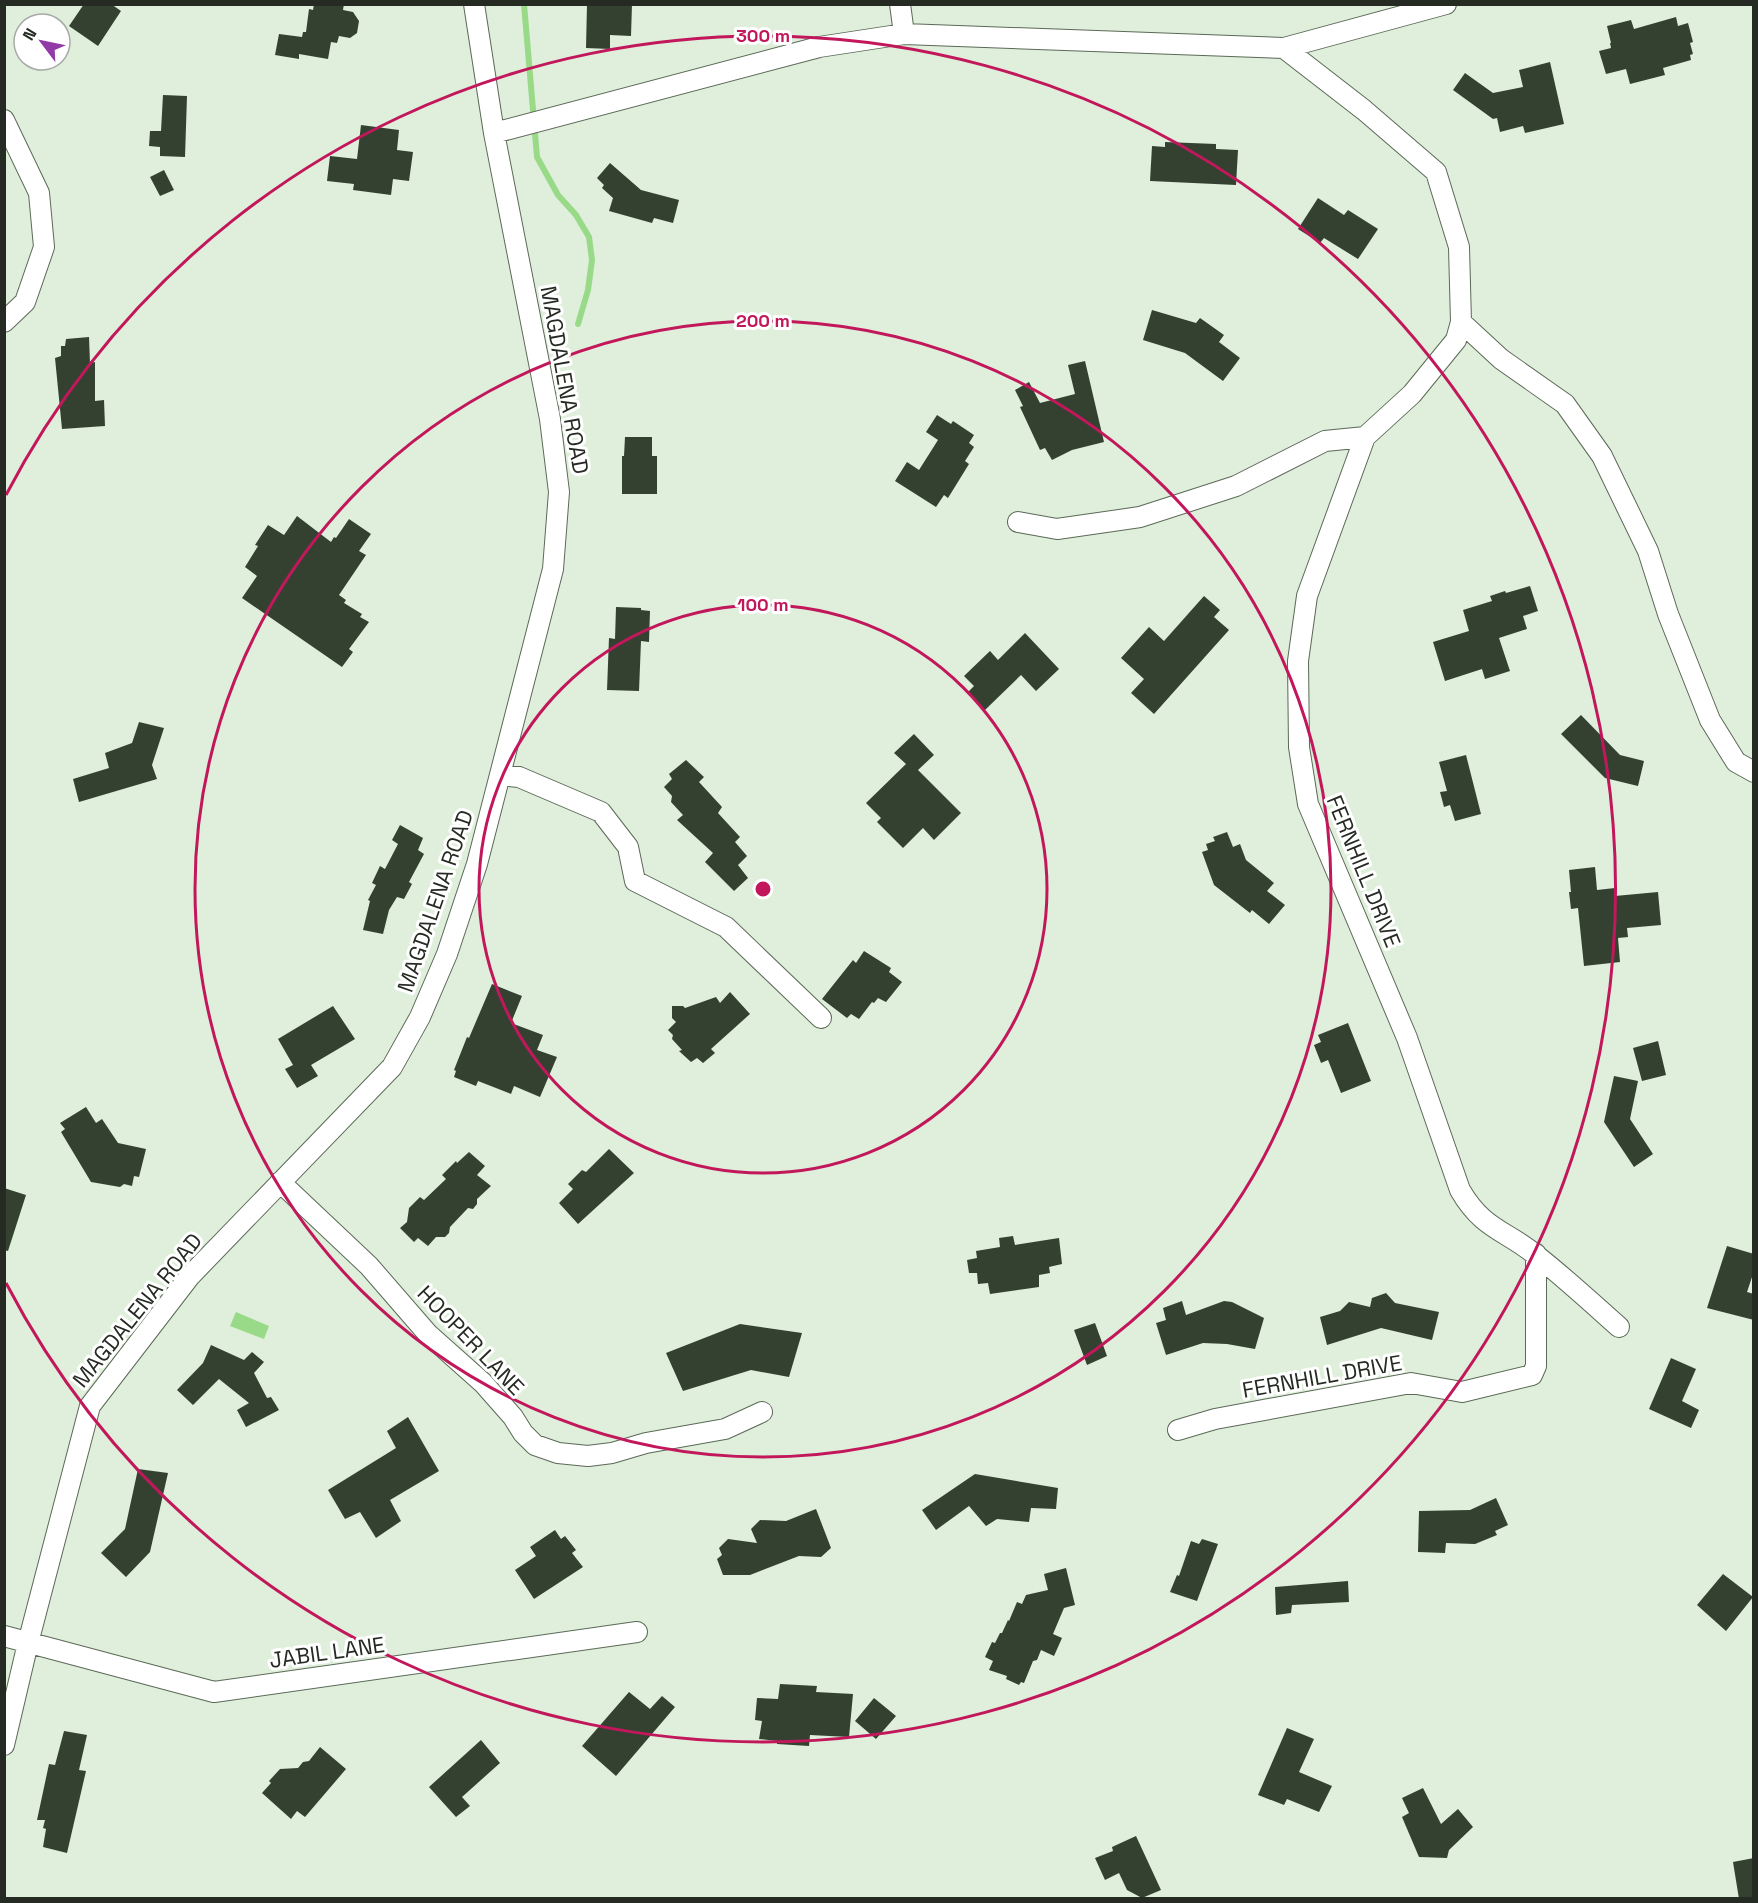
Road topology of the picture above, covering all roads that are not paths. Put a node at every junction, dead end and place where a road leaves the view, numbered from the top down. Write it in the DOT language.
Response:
graph roads {
  1 [pos="474,4"];
  2 [pos="900,4"];
  3 [pos="1446,4"];
  4 [pos="904,34"];
  5 [pos="1284,48"];
  6 [pos="4,120"];
  7 [pos="494,133"];
  8 [pos="4,322"];
  9 [pos="1461,322"];
  10 [pos="1365,437"];
  11 [pos="1018,522"];
  12 [pos="1754,772"];
  13 [pos="500,775"];
  14 [pos="821,1017"];
  15 [pos="280,1182"];
  16 [pos="1536,1254"];
  17 [pos="1618,1327"];
  18 [pos="762,1412"];
  19 [pos="1178,1430"];
  20 [pos="637,1632"];
  21 [pos="4,1636"];
  22 [pos="28,1643"];
  23 [pos="4,1745"];
  1 -- 7 [label="street, MAGDALENA ROAD"];
  2 -- 4 [label="street"];
  3 -- 5 [label="street"];
  4 -- 5 [label="street"];
  4 -- 7 [label="street"];
  5 -- 9 [label="street"];
  6 -- 8 [label="street"];
  7 -- 13 [label="street, MAGDALENA ROAD"];
  9 -- 10 [label="street, FERNHILL DRIVE"];
  9 -- 12 [label="street"];
  10 -- 11 [label="street"];
  10 -- 16 [label="street, FERNHILL DRIVE"];
  13 -- 14 [label="street"];
  13 -- 15 [label="street, MAGDALENA ROAD"];
  15 -- 18 [label="street, HOOPER LANE"];
  15 -- 22 [label="street, MAGDALENA ROAD"];
  16 -- 17 [label="street, FERNHILL DRIVE"];
  16 -- 19 [label="street, FERNHILL DRIVE"];
  20 -- 22 [label="street, JABIL LANE"];
  21 -- 22 [label="street, JABIL LANE"];
  22 -- 23 [label="street, MAGDALENA ROAD"];
}
